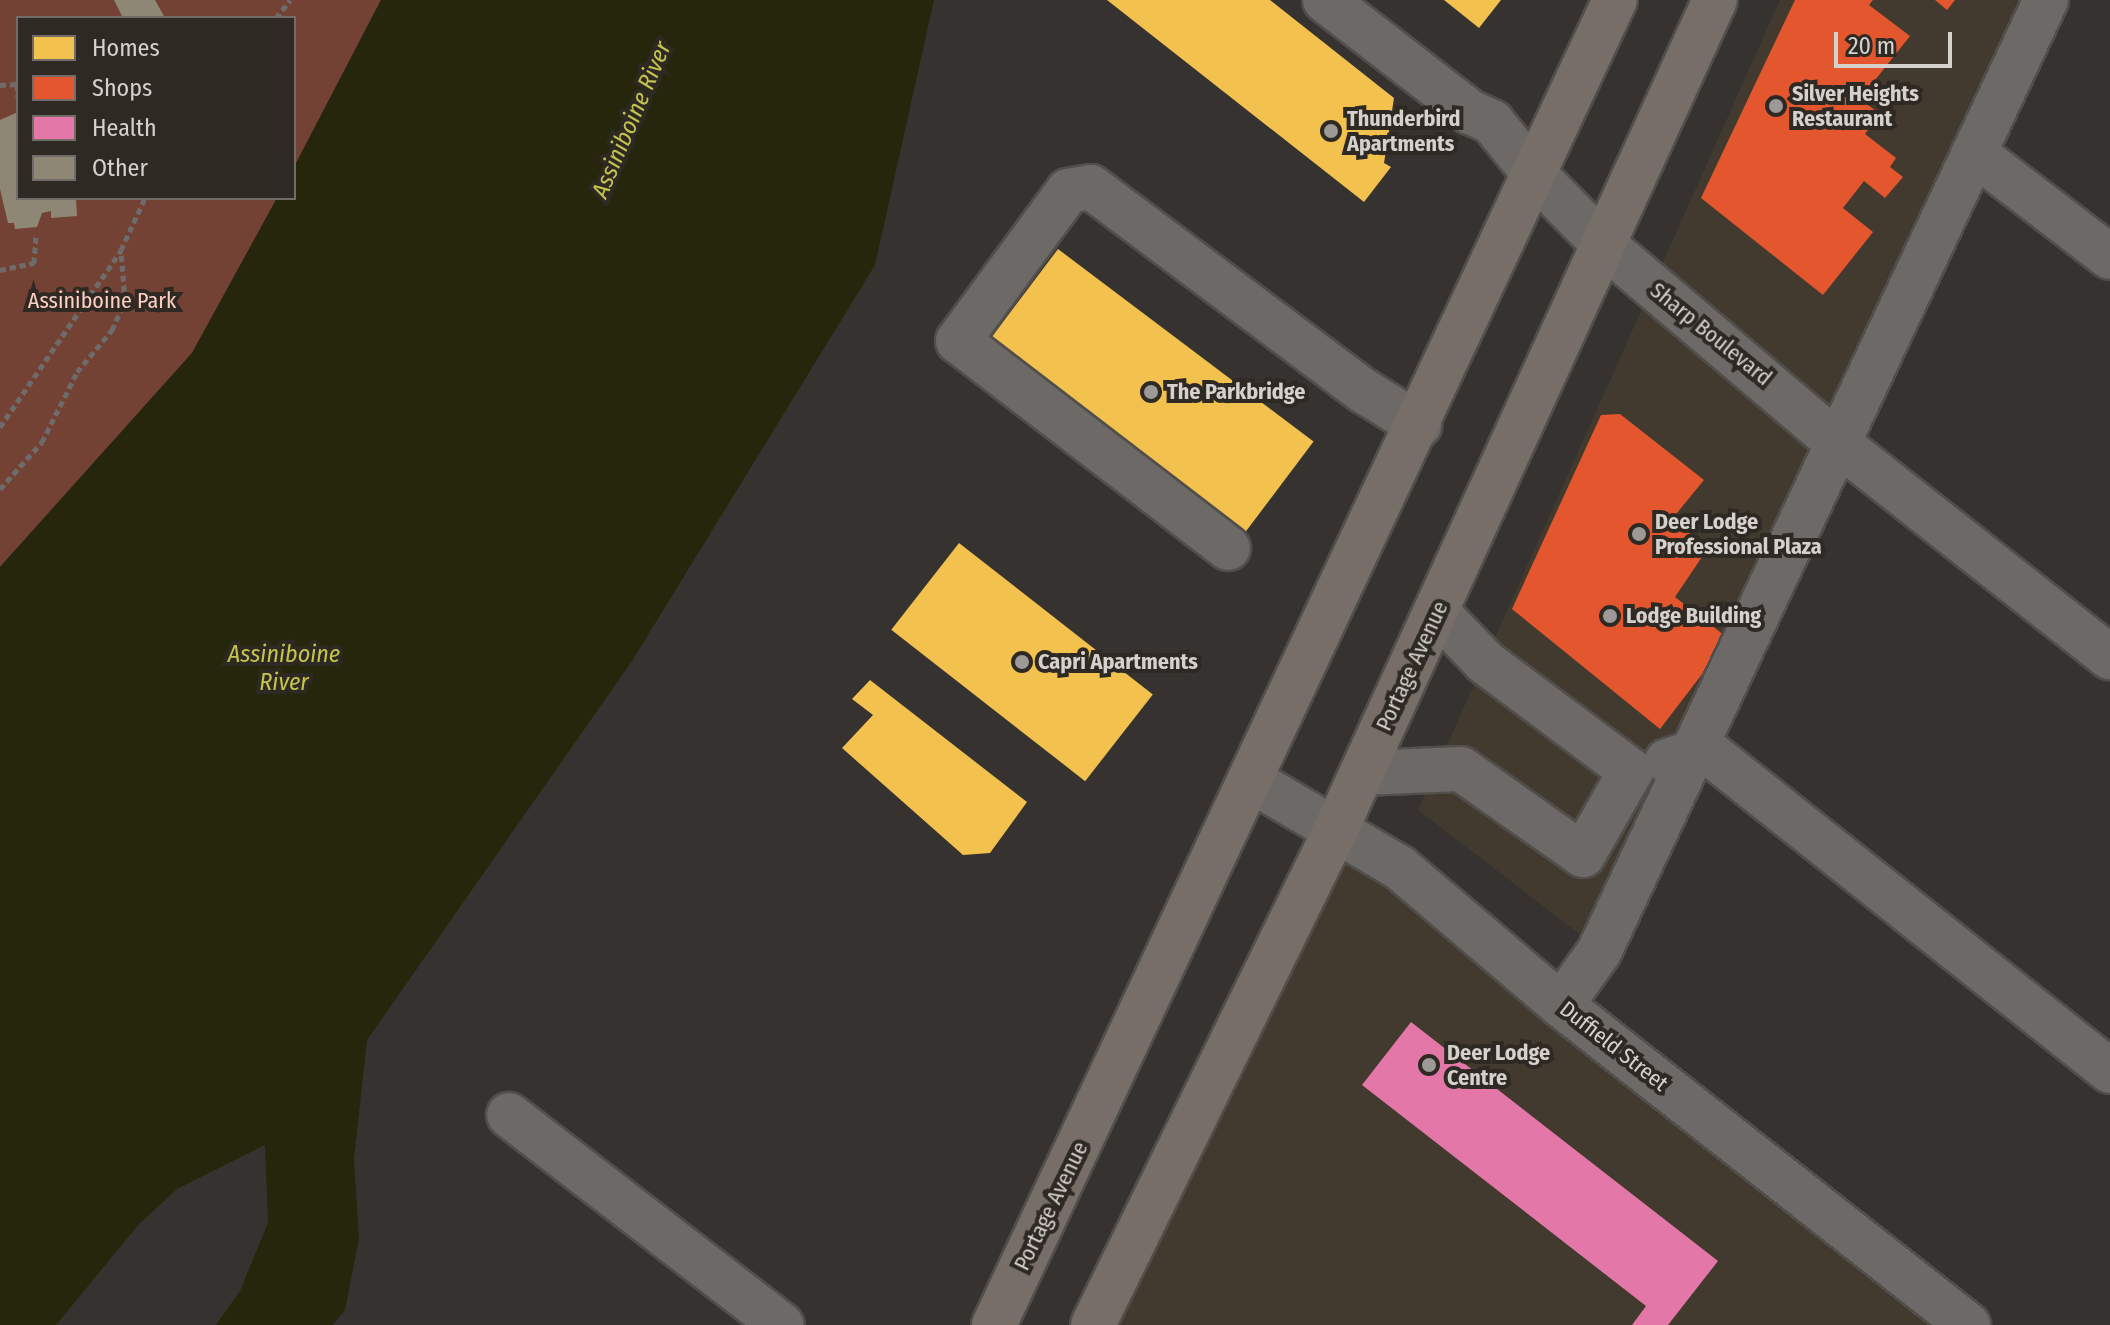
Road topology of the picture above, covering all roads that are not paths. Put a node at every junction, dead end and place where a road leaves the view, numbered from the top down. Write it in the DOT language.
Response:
graph roads {
  1 [pos="1325,0"];
  2 [pos="1615,0"];
  3 [pos="1715,0"];
  4 [pos="2046,0"];
  5 [pos="1974,153"];
  6 [pos="1535,175"];
  7 [pos="1604,245"];
  8 [pos="2110,257"];
  9 [pos="1419,425"];
  10 [pos="1839,444"];
  11 [pos="1228,548"];
  12 [pos="1437,612"];
  13 [pos="2110,657"];
  14 [pos="1692,753"];
  15 [pos="1631,771"];
  16 [pos="1362,773"];
  17 [pos="1252,781"];
  18 [pos="1337,827"];
  19 [pos="1561,1005"];
  20 [pos="2110,1071"];
  21 [pos="509,1115"];
  22 [pos="782,1325"];
  23 [pos="994,1325"];
  24 [pos="1093,1325"];
  25 [pos="1968,1325"];
  1 -- 6 [label="street, Sharp Boulevard"];
  2 -- 6 [label="highway, Portage Avenue"];
  3 -- 7 [label="highway, Portage Avenue"];
  4 -- 5 [label="street"];
  5 -- 8 [label="street"];
  5 -- 10 [label="street"];
  6 -- 7 [label="street, Sharp Boulevard"];
  6 -- 9 [label="highway, Portage Avenue"];
  7 -- 10 [label="street, Sharp Boulevard"];
  7 -- 12 [label="highway, Portage Avenue"];
  9 -- 11 [label="street"];
  9 -- 17 [label="highway, Portage Avenue"];
  10 -- 13 [label="street, Sharp Boulevard"];
  10 -- 14 [label="street"];
  12 -- 15 [label="street"];
  12 -- 16 [label="highway, Portage Avenue"];
  14 -- 15 [label="street"];
  14 -- 19 [label="street"];
  14 -- 20 [label="street"];
  15 -- 16 [label="street"];
  16 -- 18 [label="highway, Portage Avenue"];
  17 -- 18 [label="street, Duffield Street"];
  17 -- 23 [label="highway, Portage Avenue"];
  18 -- 19 [label="street, Duffield Street"];
  18 -- 24 [label="highway, Portage Avenue"];
  19 -- 25 [label="street, Duffield Street"];
  21 -- 22 [label="street"];
}
